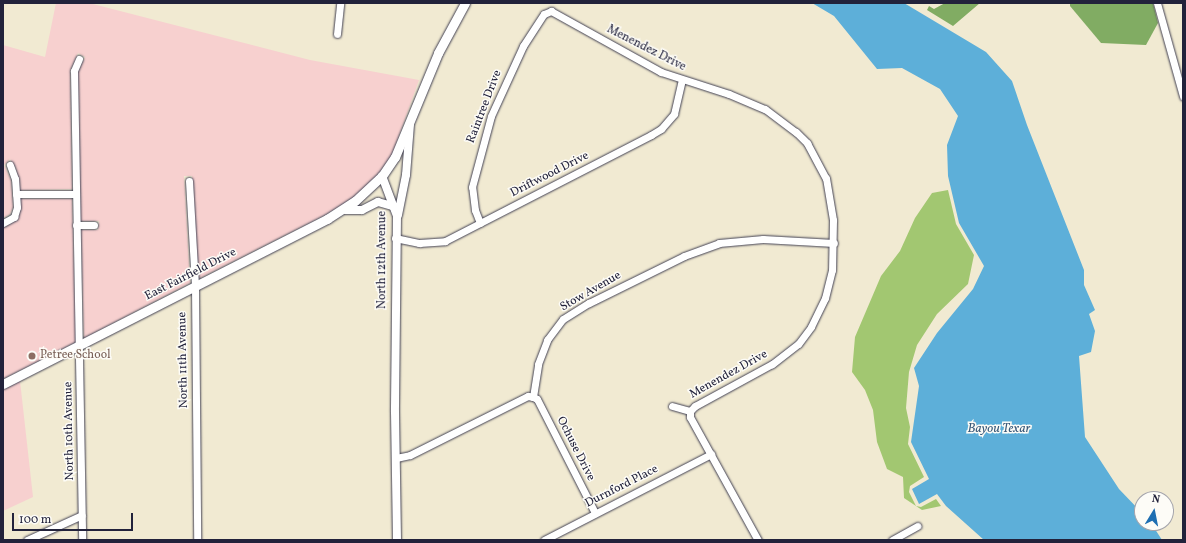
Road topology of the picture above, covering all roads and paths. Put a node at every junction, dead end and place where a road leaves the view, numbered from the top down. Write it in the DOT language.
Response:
graph roads {
  1 [pos="340,3"];
  2 [pos="465,3"];
  3 [pos="550,3"];
  4 [pos="1157,3"];
  5 [pos="551,11"];
  6 [pos="337,34"];
  7 [pos="79,59"];
  8 [pos="682,80"];
  9 [pos="1183,96"];
  10 [pos="410,124"];
  11 [pos="10,165"];
  12 [pos="382,176"];
  13 [pos="188,180"];
  14 [pos="16,194"];
  15 [pos="76,194"];
  16 [pos="396,207"];
  17 [pos="345,210"];
  18 [pos="397,216"];
  19 [pos="3,223"];
  20 [pos="480,223"];
  21 [pos="94,225"];
  22 [pos="76,226"];
  23 [pos="395,238"];
  24 [pos="834,243"];
  25 [pos="195,286"];
  26 [pos="80,345"];
  27 [pos="3,384"];
  28 [pos="533,397"];
  29 [pos="672,406"];
  30 [pos="690,411"];
  31 [pos="711,454"];
  32 [pos="396,458"];
  33 [pos="595,513"];
  34 [pos="82,515"];
  35 [pos="917,526"];
  36 [pos="27,540"];
  37 [pos="82,540"];
  38 [pos="197,540"];
  39 [pos="397,540"];
  40 [pos="544,540"];
  41 [pos="758,540"];
  42 [pos="892,540"];
  1 -- 6 [label="street"];
  2 -- 10 [label="main road"];
  3 -- 5 [label="street"];
  4 -- 9 [label="street"];
  5 -- 8 [label="street, Menendez Drive"];
  5 -- 20 [label="street, Raintree Drive"];
  7 -- 15 [label="street, North 10th Avenue"];
  8 -- 20 [label="street, Driftwood Drive"];
  8 -- 24 [label="street, Menendez Drive"];
  10 -- 12 [label="main road"];
  10 -- 18 [label="street"];
  11 -- 14 [label="street"];
  12 -- 16 [label="street, North 12th Avenue"];
  12 -- 17 [label="main road, East Fairfield Drive"];
  13 -- 25 [label="street, North 11th Avenue"];
  14 -- 15 [label="street"];
  14 -- 19 [label="street"];
  15 -- 22 [label="street, North 10th Avenue"];
  16 -- 17 [label="street"];
  16 -- 18 [label="street, North 12th Avenue"];
  17 -- 25 [label="main road, East Fairfield Drive"];
  18 -- 23 [label="street, North 12th Avenue"];
  20 -- 23 [label="street, Driftwood Drive"];
  21 -- 22 [label="street"];
  22 -- 26 [label="street, North 10th Avenue"];
  23 -- 32 [label="street, North 12th Avenue"];
  24 -- 28 [label="street, Stow Avenue"];
  24 -- 30 [label="street, Menendez Drive"];
  25 -- 26 [label="main road, East Fairfield Drive"];
  25 -- 38 [label="street, North 11th Avenue"];
  26 -- 27 [label="main road, East Fairfield Drive"];
  26 -- 34 [label="street, North 10th Avenue"];
  28 -- 32 [label="street"];
  28 -- 33 [label="street, Ochuse Drive"];
  29 -- 30 [label="street"];
  30 -- 31 [label="street, Menendez Drive"];
  31 -- 33 [label="street, Durnford Place"];
  31 -- 41 [label="street, Menendez Drive"];
  32 -- 39 [label="street, North 12th Avenue"];
  33 -- 40 [label="street, Durnford Place"];
  34 -- 36 [label="street"];
  34 -- 37 [label="street, North 10th Avenue"];
  35 -- 42 [label="street"];
}
